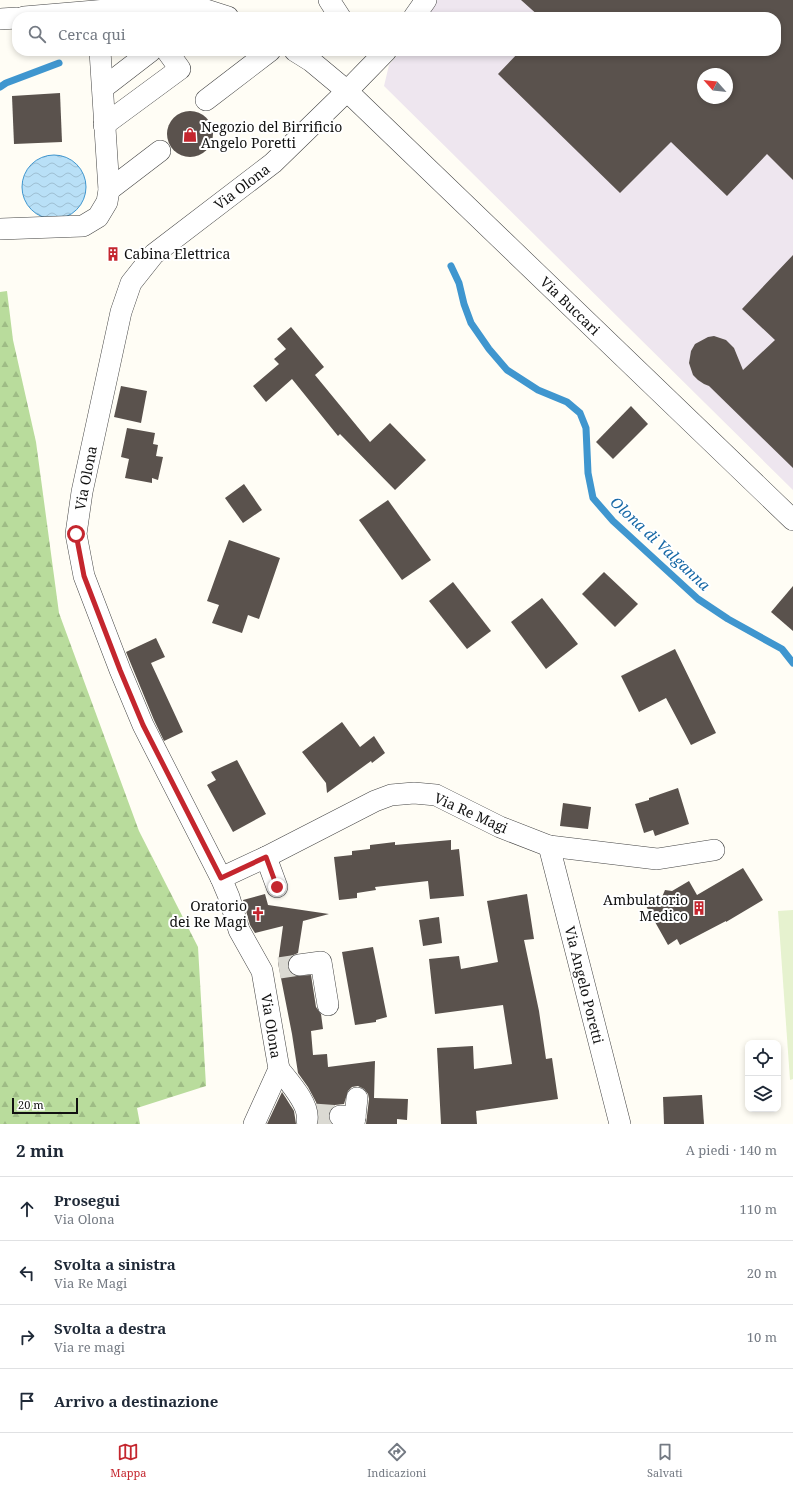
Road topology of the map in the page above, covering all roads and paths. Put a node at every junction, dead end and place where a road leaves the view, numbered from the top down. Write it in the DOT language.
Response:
graph roads {
  1 [pos="329,0"];
  2 [pos="426,0"];
  3 [pos="115,12"];
  4 [pos="212,12"];
  5 [pos="337,12"];
  6 [pos="418,12"];
  7 [pos="12,18"];
  8 [pos="0,19"];
  9 [pos="100,56"];
  10 [pos="145,56"];
  11 [pos="171,56"];
  12 [pos="263,56"];
  13 [pos="304,56"];
  14 [pos="375,56"];
  15 [pos="103,88"];
  16 [pos="347,91"];
  17 [pos="206,100"];
  18 [pos="104,125"];
  19 [pos="160,151"];
  20 [pos="109,190"];
  21 [pos="0,229"];
  22 [pos="793,520"];
  23 [pos="549,846"];
  24 [pos="714,850"];
  25 [pos="266,857"];
  26 [pos="221,878"];
  27 [pos="277,887"];
  28 [pos="280,968"];
  29 [pos="328,1005"];
  30 [pos="279,1069"];
  31 [pos="309,1116"];
  32 [pos="254,1124"];
  33 [pos="620,1124"];
  1 -- 5 [label="street"];
  2 -- 6 [label="street"];
  3 -- 4 [label="street"];
  7 -- 8 [label="street"];
  9 -- 15 [label="street"];
  10 -- 15 [label="street"];
  11 -- 18 [label="street"];
  12 -- 17 [label="street"];
  13 -- 16 [label="street, Via Buccari"];
  14 -- 16 [label="street, Via Olona"];
  15 -- 18 [label="street"];
  16 -- 22 [label="street, Via Buccari"];
  16 -- 26 [label="street, Via Olona"];
  18 -- 20 [label="street"];
  19 -- 20 [label="street"];
  20 -- 21 [label="street"];
  23 -- 24 [label="street, Via Re Magi"];
  23 -- 25 [label="street, Via Re Magi"];
  23 -- 33 [label="street, Via Angelo Poretti"];
  25 -- 26 [label="street, Via Re Magi"];
  25 -- 27 [label="street"];
  26 -- 28 [label="street, Via Olona"];
  28 -- 29 [label="street"];
  28 -- 30 [label="street, Via Olona"];
  30 -- 31 [label="street"];
  30 -- 32 [label="street, Via Olona"];
}
